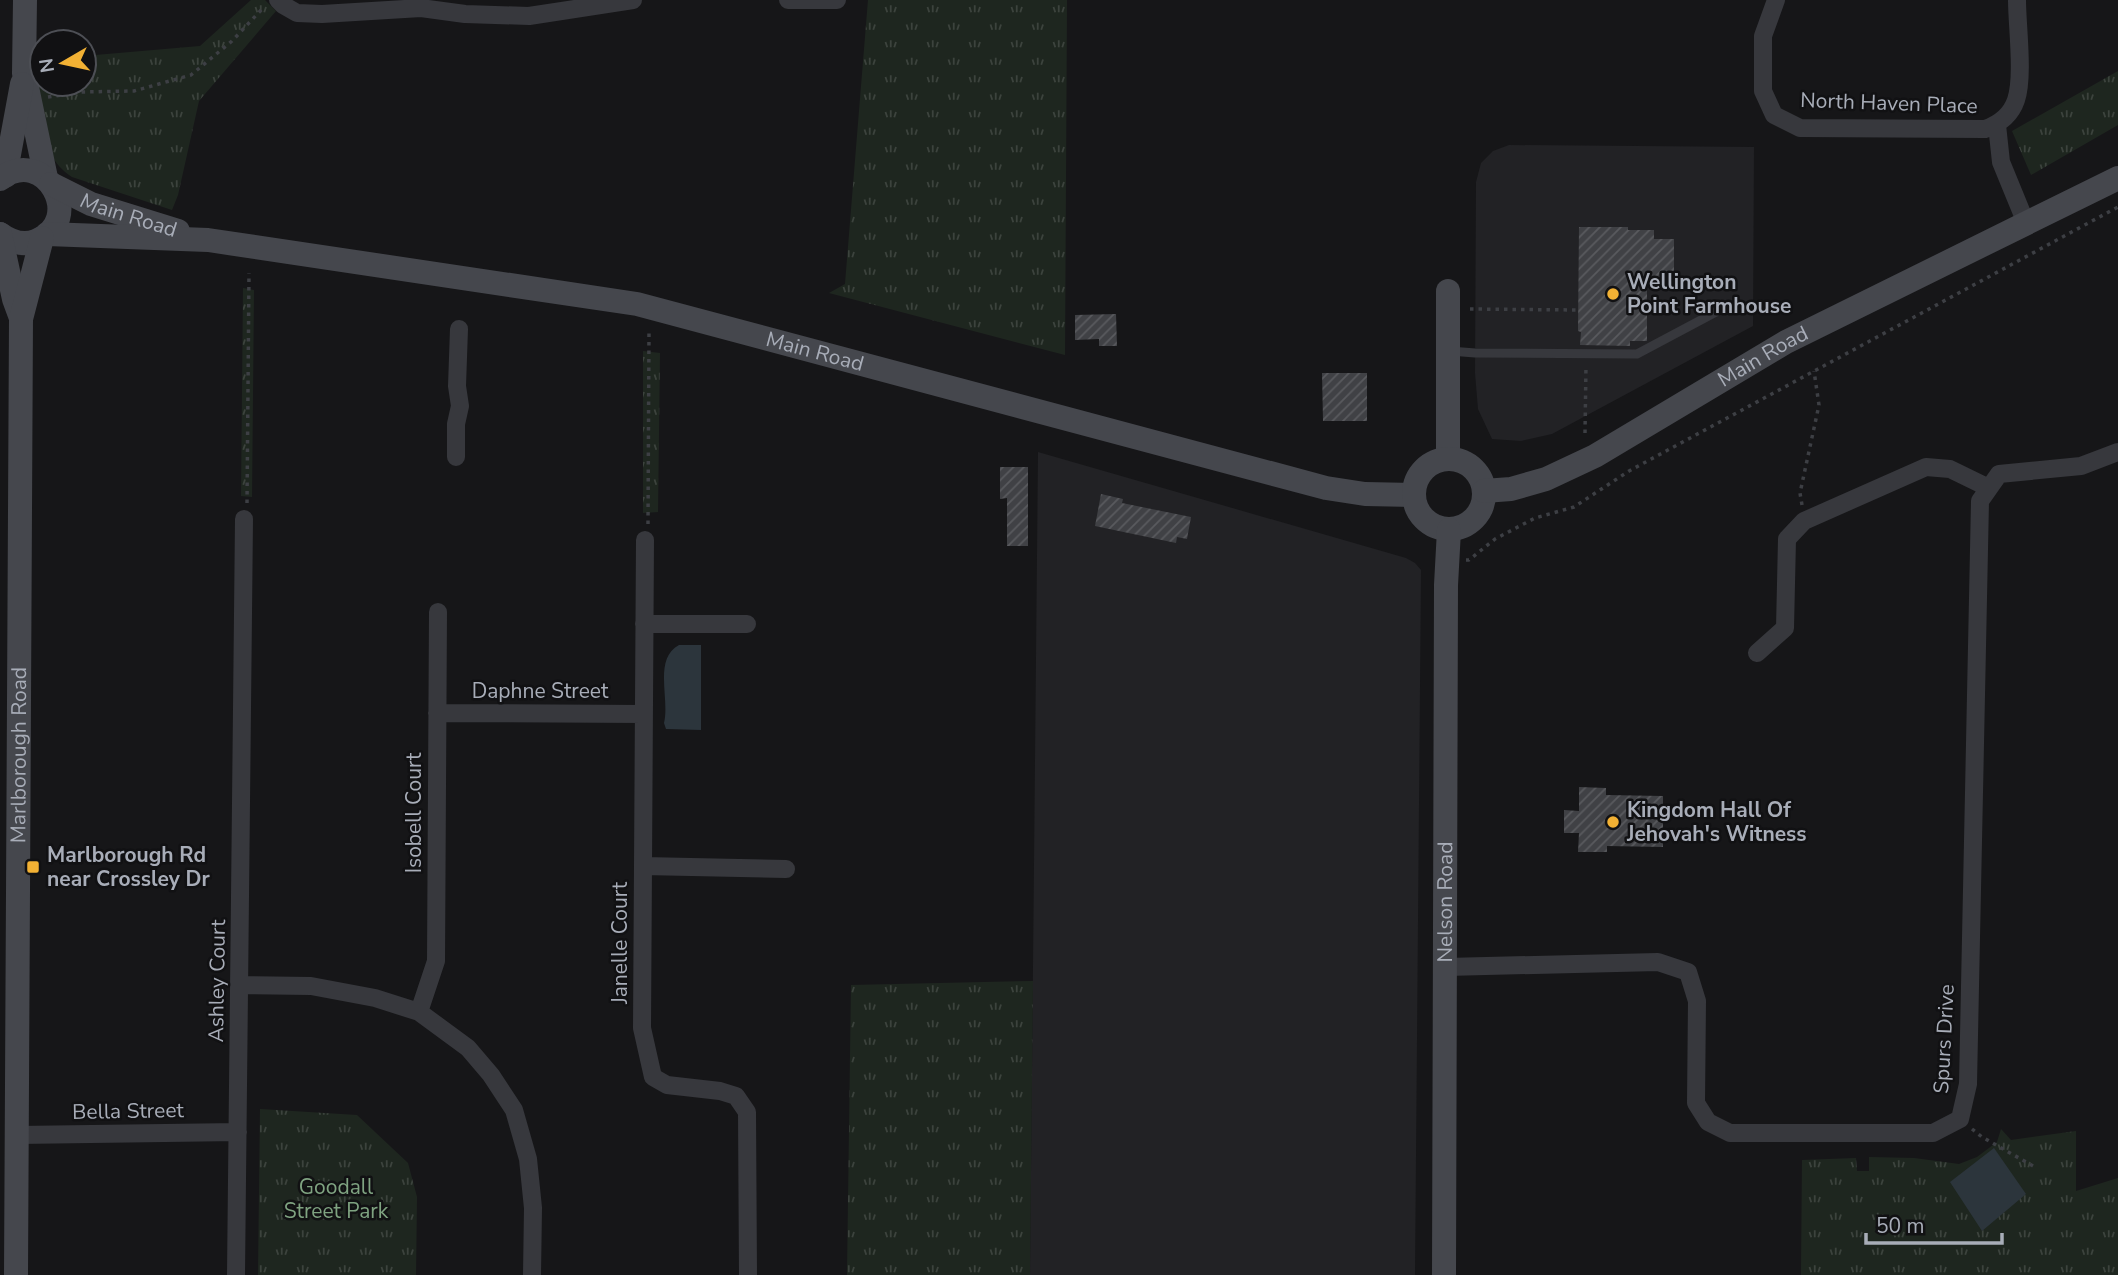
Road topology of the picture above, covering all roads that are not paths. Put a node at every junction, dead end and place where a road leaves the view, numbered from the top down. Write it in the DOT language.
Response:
graph roads {
  1 [pos="25,0"];
  2 [pos="633,0"];
  3 [pos="788,0"];
  4 [pos="837,0"];
  5 [pos="1776,0"];
  6 [pos="2017,0"];
  7 [pos="277,2"];
  8 [pos="24,73"];
  9 [pos="1997,125"];
  10 [pos="2118,166"];
  11 [pos="1,178"];
  12 [pos="2118,178"];
  13 [pos="48,181"];
  14 [pos="2034,218"];
  15 [pos="0,234"];
  16 [pos="45,236"];
  17 [pos="208,240"];
  18 [pos="1448,291"];
  19 [pos="1716,312"];
  20 [pos="21,318"];
  21 [pos="459,329"];
  22 [pos="1448,351"];
  23 [pos="2118,452"];
  24 [pos="456,457"];
  25 [pos="1448,458"];
  26 [pos="1989,488"];
  27 [pos="1485,491"];
  28 [pos="1414,495"];
  29 [pos="244,519"];
  30 [pos="1449,530"];
  31 [pos="645,540"];
  32 [pos="438,612"];
  33 [pos="645,624"];
  34 [pos="747,624"];
  35 [pos="1757,653"];
  36 [pos="437,713"];
  37 [pos="644,714"];
  38 [pos="643,866"];
  39 [pos="786,869"];
  40 [pos="1446,967"];
  41 [pos="240,985"];
  42 [pos="9,998"];
  43 [pos="419,1012"];
  44 [pos="239,1132"];
  45 [pos="18,1135"];
  46 [pos="16,1275"];
  47 [pos="236,1275"];
  48 [pos="532,1275"];
  49 [pos="748,1275"];
  50 [pos="1444,1275"];
  1 -- 8 [label="main road"];
  2 -- 7 [label="street"];
  3 -- 4 [label="street"];
  5 -- 9 [label="street, North Haven Place"];
  6 -- 9 [label="street"];
  8 -- 11 [label="main road"];
  8 -- 13 [label="main road, Marlborough Road"];
  9 -- 14 [label="street"];
  10 -- 14 [label="main road, Main Road"];
  11 -- 13 [label="main road, Main Road"];
  12 -- 14 [label="main road, Main Road"];
  13 -- 16 [label="main road, Marlborough Road"];
  13 -- 17 [label="main road, Main Road"];
  14 -- 27 [label="main road, Main Road"];
  15 -- 16 [label="main road, Main Road"];
  15 -- 20 [label="main road, Marlborough Road"];
  16 -- 17 [label="main road, Main Road"];
  16 -- 20 [label="main road, Marlborough Road"];
  17 -- 28 [label="main road, Main Road"];
  18 -- 22 [label="main road"];
  19 -- 22 [label="lane"];
  20 -- 42 [label="main road, Marlborough Road"];
  21 -- 24 [label="street"];
  22 -- 25 [label="main road"];
  23 -- 26 [label="street"];
  25 -- 27 [label="main road"];
  25 -- 28 [label="main road"];
  26 -- 35 [label="street"];
  26 -- 40 [label="street, Spurs Drive"];
  27 -- 30 [label="main road"];
  28 -- 30 [label="main road"];
  29 -- 41 [label="street, Ashley Court"];
  30 -- 40 [label="main road, Nelson Road"];
  31 -- 33 [label="street, Janelle Court"];
  32 -- 36 [label="street, Isobell Court"];
  33 -- 34 [label="street"];
  33 -- 37 [label="street, Janelle Court"];
  36 -- 37 [label="street, Daphne Street"];
  36 -- 43 [label="street, Isobell Court"];
  37 -- 38 [label="street, Janelle Court"];
  38 -- 39 [label="street"];
  38 -- 49 [label="street, Janelle Court"];
  40 -- 50 [label="main road, Nelson Road"];
  41 -- 43 [label="street"];
  41 -- 44 [label="street, Ashley Court"];
  42 -- 45 [label="main road, Marlborough Road"];
  43 -- 48 [label="street"];
  44 -- 45 [label="street, Bella Street"];
  44 -- 47 [label="street, Ashley Court"];
  45 -- 46 [label="main road, Marlborough Road"];
}
